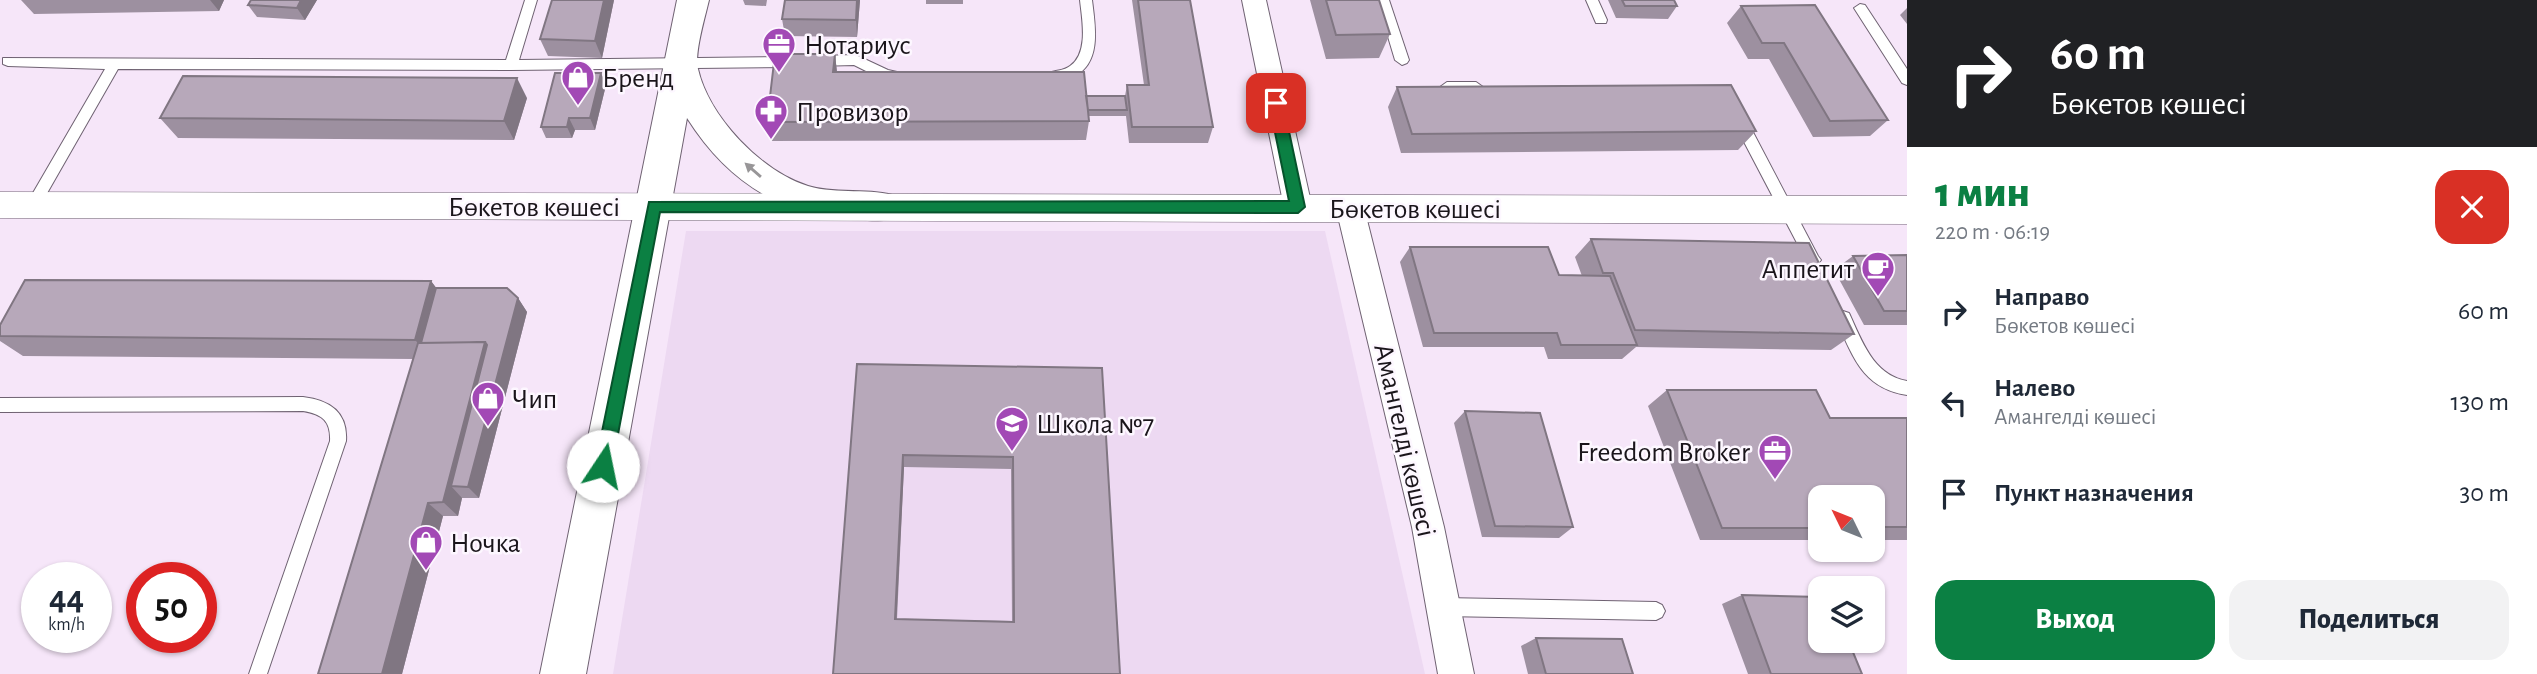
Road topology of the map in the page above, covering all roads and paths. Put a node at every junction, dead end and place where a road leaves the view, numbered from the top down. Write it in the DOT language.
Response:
graph roads {
  1 [pos="531,0"];
  2 [pos="693,0"];
  3 [pos="1086,0"];
  4 [pos="1254,0"];
  5 [pos="1383,0"];
  6 [pos="1592,0"];
  7 [pos="1860,8"];
  8 [pos="1601,20"];
  9 [pos="1402,60"];
  10 [pos="8,61"];
  11 [pos="114,64"];
  12 [pos="512,65"];
  13 [pos="680,65"];
  14 [pos="1034,76"];
  15 [pos="922,77"];
  16 [pos="1907,80"];
  17 [pos="1447,87"];
  18 [pos="1487,87"];
  19 [pos="1730,102"];
  20 [pos="0,205"];
  21 [pos="33,205"];
  22 [pos="654,206"];
  23 [pos="886,207"];
  24 [pos="1298,207"];
  25 [pos="1350,208"];
  26 [pos="1787,209"];
  27 [pos="1907,210"];
  28 [pos="1819,271"];
  29 [pos="1838,308"];
  30 [pos="1907,388"];
  31 [pos="0,405"];
  32 [pos="1443,607"];
  33 [pos="1656,611"];
  34 [pos="258,674"];
  35 [pos="563,674"];
  36 [pos="1456,674"];
  1 -- 12 [label="lane"];
  2 -- 13 [label="main road"];
  3 -- 14 [label="lane"];
  4 -- 24 [label="street"];
  5 -- 9 [label="lane"];
  6 -- 8 [label="lane"];
  7 -- 16 [label="lane"];
  10 -- 11 [label="lane"];
  11 -- 12 [label="lane"];
  11 -- 21 [label="lane"];
  12 -- 13 [label="lane"];
  13 -- 15 [label="lane"];
  13 -- 22 [label="main road"];
  23 -- 13 [label="main road, one-way"];
  17 -- 18 [label="lane"];
  19 -- 26 [label="lane"];
  20 -- 21 [label="street, Бөкетов көшесі"];
  21 -- 22 [label="street, Бөкетов көшесі"];
  22 -- 23 [label="street, Бөкетов көшесі"];
  22 -- 35 [label="main road"];
  23 -- 24 [label="street, Бөкетов көшесі"];
  24 -- 25 [label="street, Бөкетов көшесі"];
  25 -- 26 [label="street, Бөкетов көшесі"];
  25 -- 32 [label="street, Амангелді көшесі"];
  26 -- 27 [label="street, Бөкетов көшесі"];
  26 -- 28 [label="lane"];
  29 -- 30 [label="lane"];
  31 -- 34 [label="lane"];
  32 -- 33 [label="lane"];
  32 -- 36 [label="street, Амангелді көшесі"];
}
